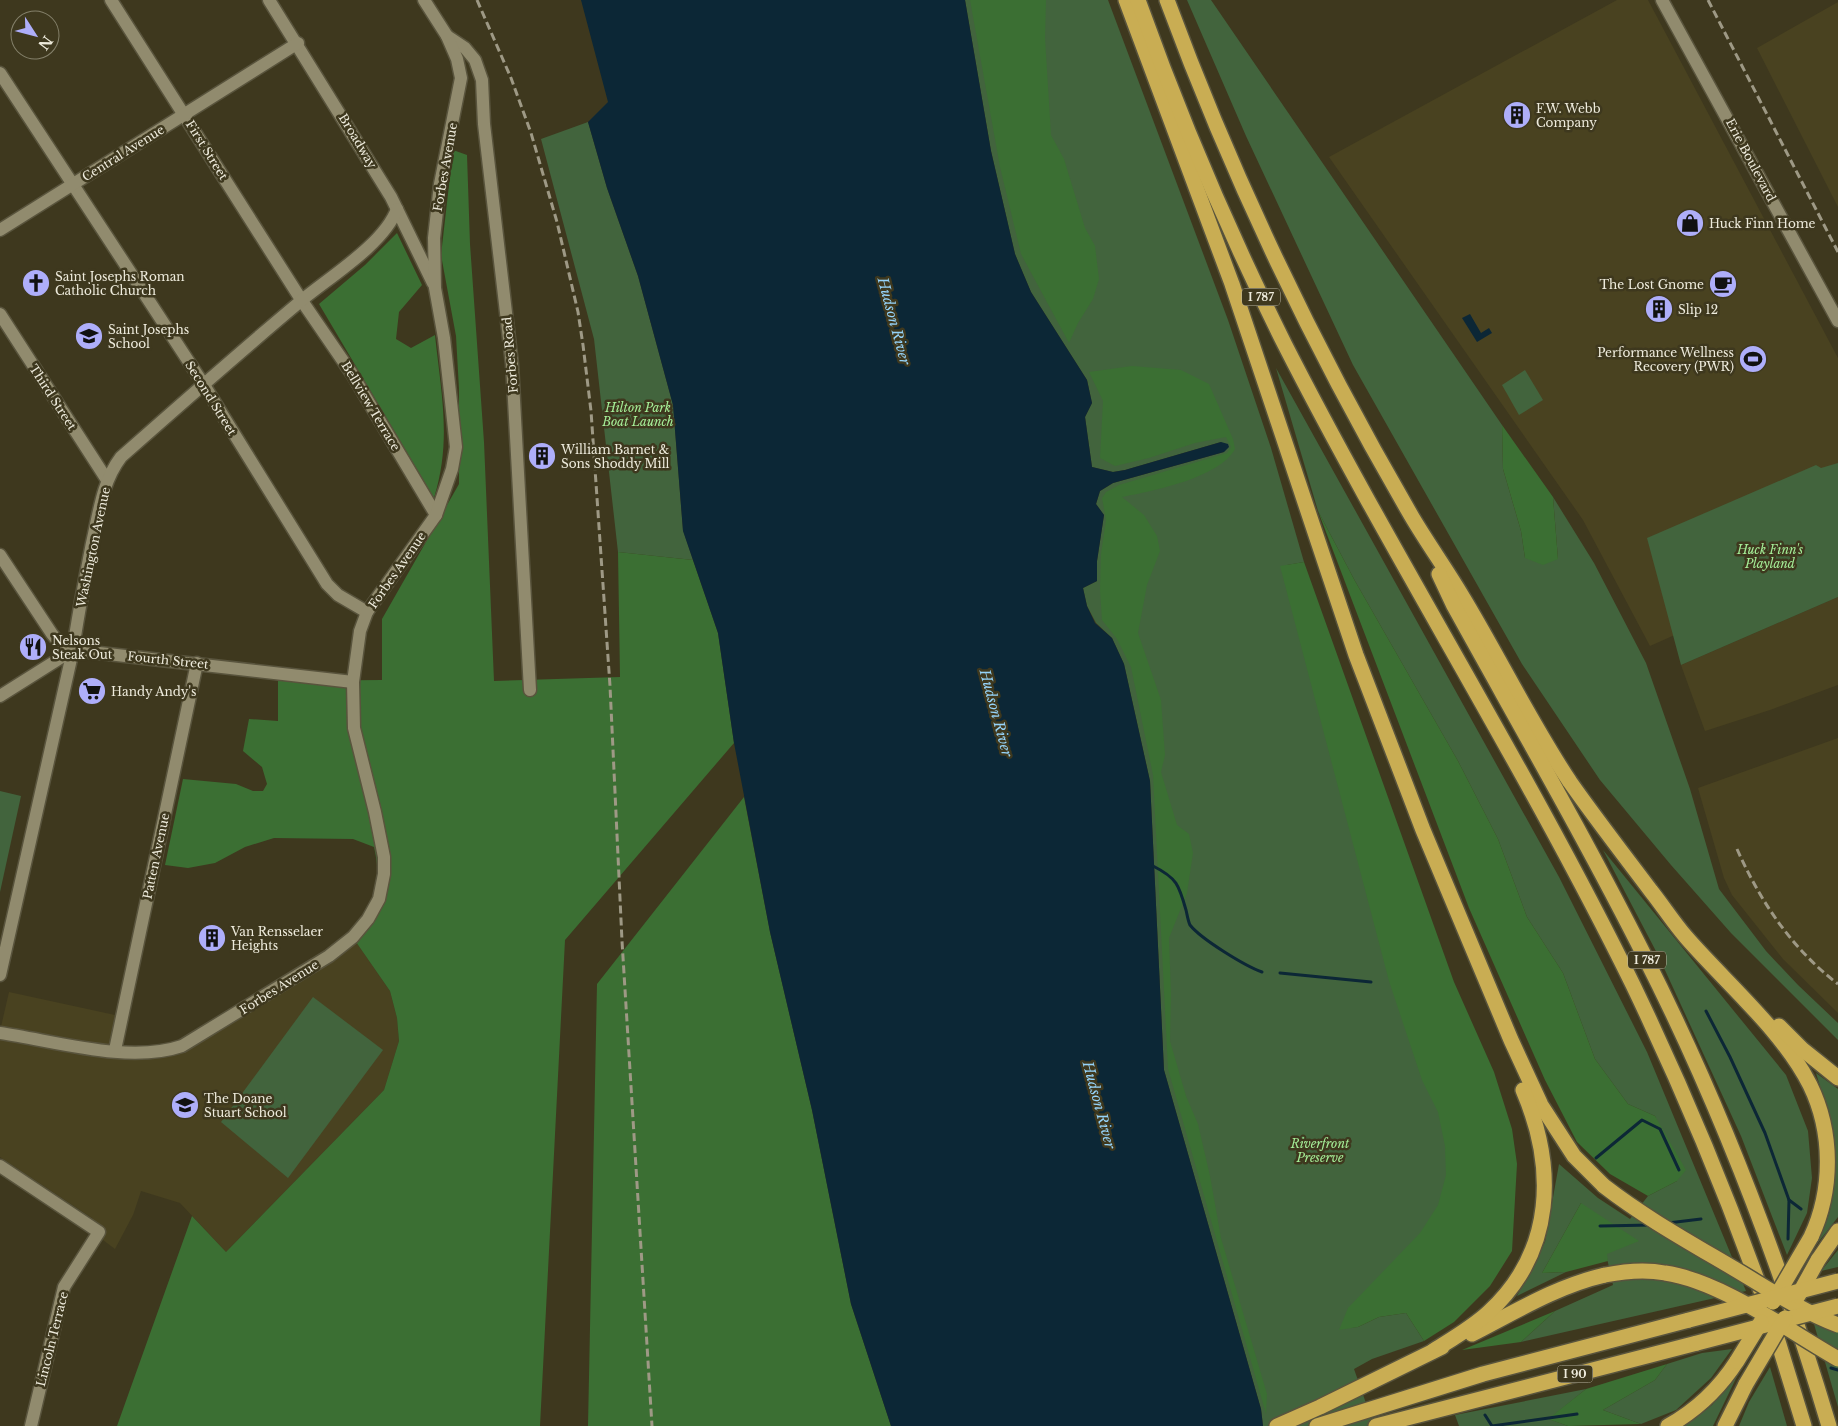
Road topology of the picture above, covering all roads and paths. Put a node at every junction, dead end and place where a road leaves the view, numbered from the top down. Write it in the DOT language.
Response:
graph roads {
  1 [pos="111,0"];
  2 [pos="269,0"];
  3 [pos="424,0"];
  4 [pos="1126,0"];
  5 [pos="1138,0"];
  6 [pos="1166,0"];
  7 [pos="1662,0"];
  8 [pos="447,36"];
  9 [pos="298,43"];
  10 [pos="0,73"];
  11 [pos="185,114"];
  12 [pos="72,185"];
  13 [pos="398,209"];
  14 [pos="0,230"];
  15 [pos="435,288"];
  16 [pos="302,301"];
  17 [pos="0,314"];
  18 [pos="1838,322"];
  19 [pos="204,385"];
  20 [pos="107,480"];
  21 [pos="436,514"];
  22 [pos="1413,518"];
  23 [pos="0,556"];
  24 [pos="367,612"];
  25 [pos="73,650"];
  26 [pos="197,663"];
  27 [pos="353,682"];
  28 [pos="530,690"];
  29 [pos="0,696"];
  30 [pos="1652,892"];
  31 [pos="0,976"];
  32 [pos="1485,977"];
  33 [pos="0,1033"];
  34 [pos="115,1050"];
  35 [pos="1838,1078"];
  36 [pos="0,1166"];
  37 [pos="1838,1231"];
  38 [pos="1838,1282"];
  39 [pos="1838,1306"];
  40 [pos="1838,1325"];
  41 [pos="1433,1351"];
  42 [pos="1838,1359"];
  43 [pos="31,1426"];
  44 [pos="1277,1426"];
  45 [pos="1317,1426"];
  46 [pos="1376,1426"];
  47 [pos="1668,1426"];
  48 [pos="1725,1426"];
  49 [pos="1804,1426"];
  50 [pos="1829,1426"];
  1 -- 11 [label="street, First Street"];
  2 -- 9 [label="street, Broadway"];
  3 -- 8 [label="street, Forbes Avenue"];
  4 -- 32 [label="highway"];
  5 -- 49 [label="highway, I 787"];
  6 -- 22 [label="highway, I 787"];
  7 -- 18 [label="street, Erie Boulevard"];
  8 -- 15 [label="street, Forbes Avenue"];
  8 -- 28 [label="street, Forbes Road"];
  9 -- 11 [label="street, Central Avenue"];
  9 -- 13 [label="street, Broadway"];
  10 -- 12 [label="street, Second Street"];
  11 -- 12 [label="street, Central Avenue"];
  11 -- 16 [label="street, First Street"];
  12 -- 14 [label="street, Central Avenue"];
  12 -- 19 [label="street, Second Street"];
  13 -- 15 [label="street, Broadway"];
  13 -- 16 [label="street, Washington Avenue"];
  15 -- 21 [label="street, Forbes Avenue"];
  16 -- 19 [label="street, Washington Avenue"];
  16 -- 21 [label="street, Bellview Terrace"];
  17 -- 20 [label="street, Third Street"];
  19 -- 20 [label="street, Washington Avenue"];
  19 -- 24 [label="street, Second Street"];
  20 -- 25 [label="street, Washington Avenue"];
  21 -- 24 [label="street, Forbes Avenue"];
  22 -- 30 [label="highway"];
  22 -- 50 [label="highway, I 787"];
  23 -- 25 [label="street"];
  24 -- 27 [label="street, Forbes Avenue"];
  25 -- 26 [label="street, Fourth Street"];
  25 -- 29 [label="street"];
  25 -- 31 [label="street, Washington Avenue"];
  26 -- 27 [label="street, Fourth Street"];
  26 -- 34 [label="street, Patten Avenue"];
  27 -- 34 [label="street, Forbes Avenue"];
  30 -- 35 [label="highway"];
  30 -- 47 [label="highway, bridge"];
  32 -- 40 [label="highway, bridge"];
  32 -- 41 [label="highway"];
  33 -- 34 [label="street, Forbes Avenue"];
  36 -- 43 [label="street, Lincoln Terrace"];
  37 -- 48 [label="highway, bridge"];
  38 -- 45 [label="highway, I 90, bridge"];
  39 -- 46 [label="highway, I 90, bridge"];
  41 -- 42 [label="highway, bridge"];
  41 -- 44 [label="highway"];
}
